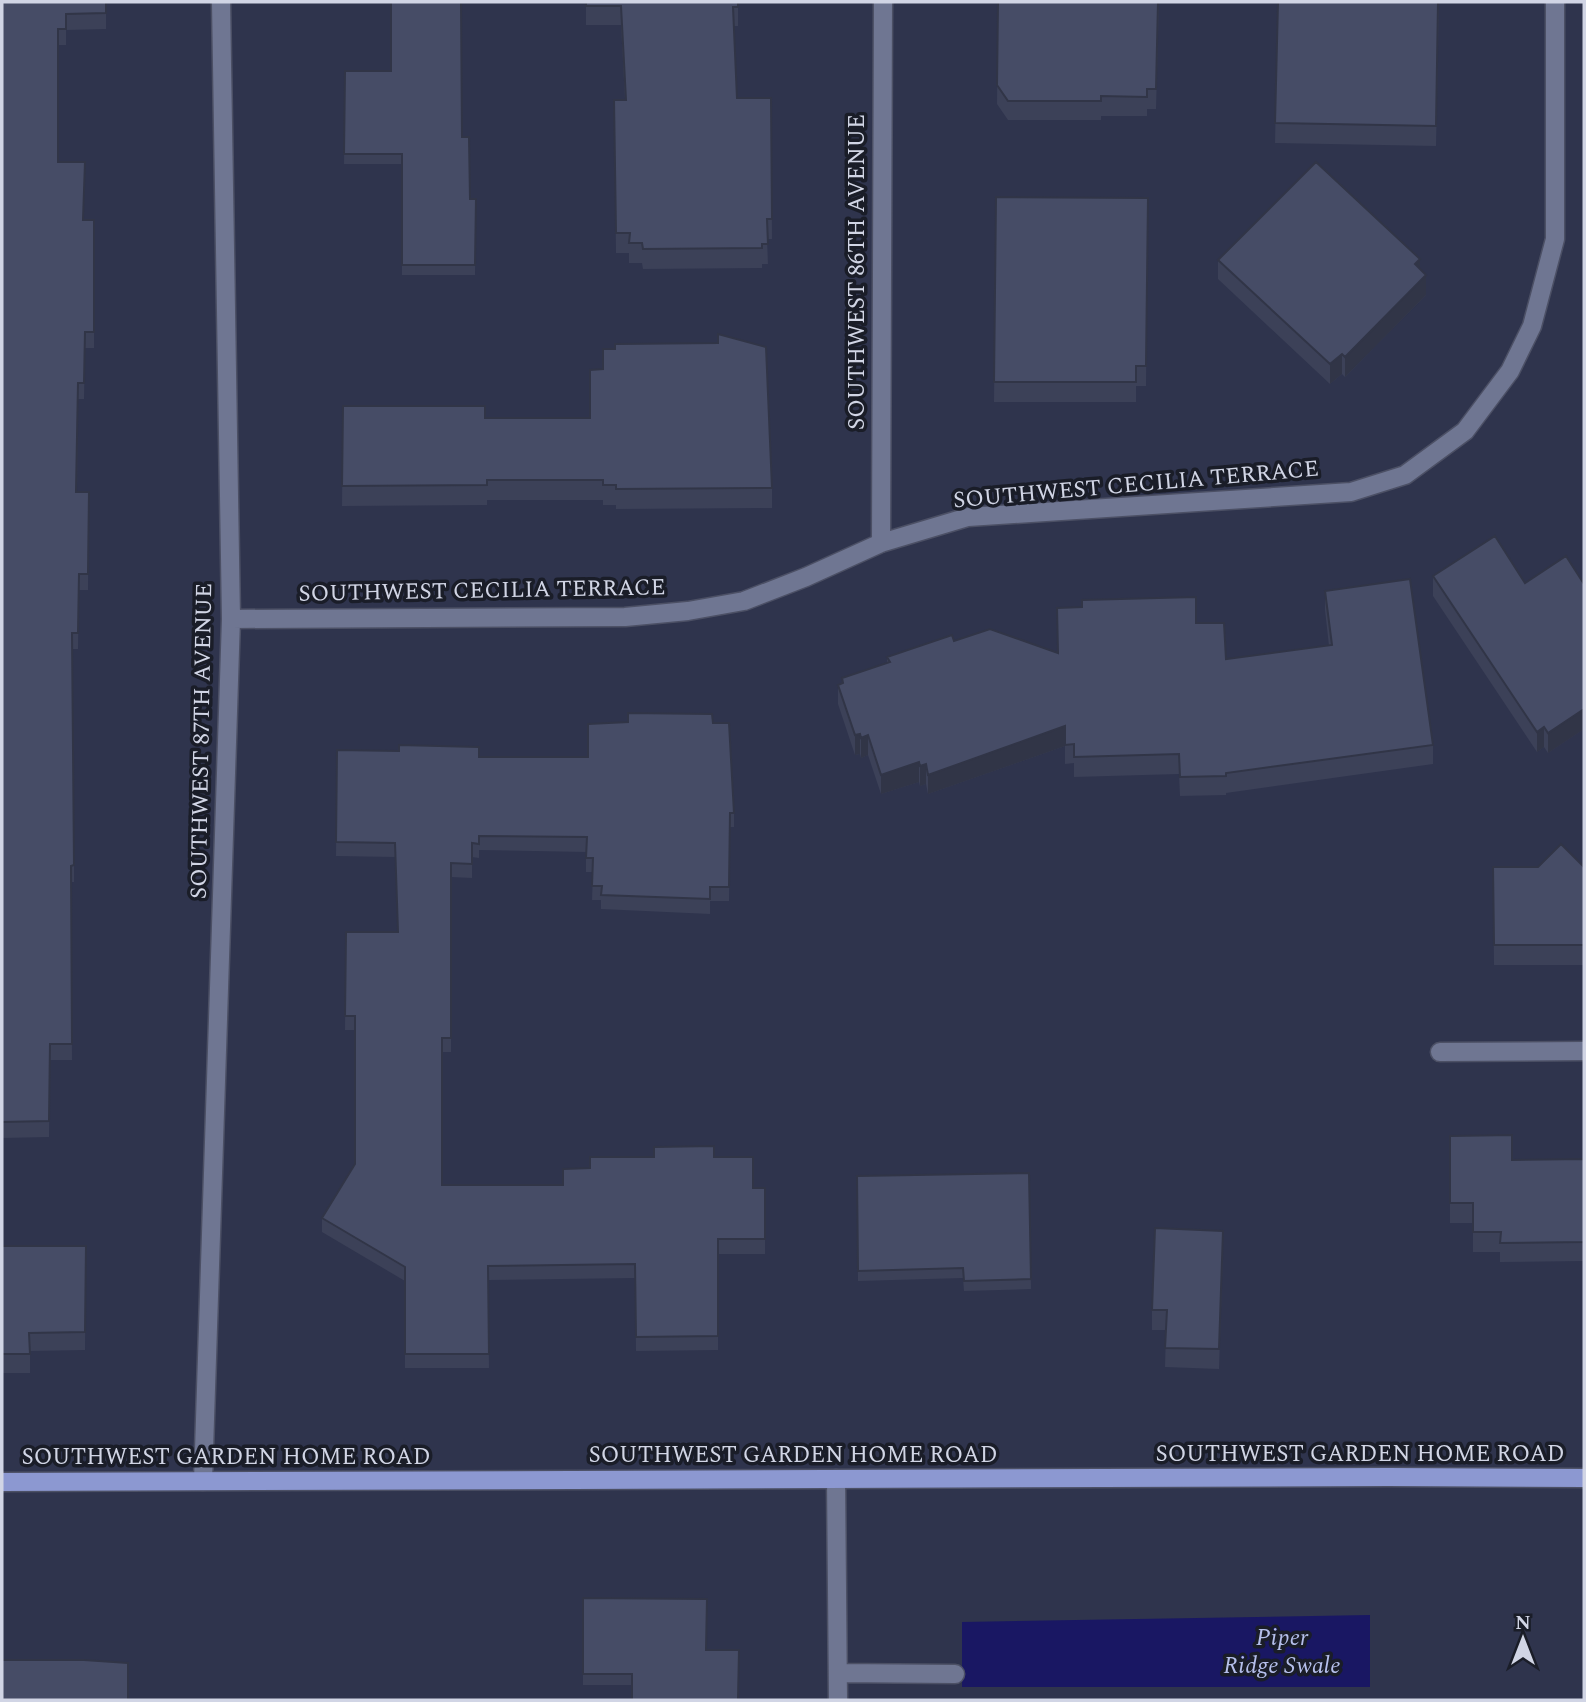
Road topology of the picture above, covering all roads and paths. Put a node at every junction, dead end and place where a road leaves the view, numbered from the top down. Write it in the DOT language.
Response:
graph roads {
  1 [pos="222,2"];
  2 [pos="883,2"];
  3 [pos="1555,2"];
  4 [pos="881,543"];
  5 [pos="231,619"];
  6 [pos="1584,1051"];
  7 [pos="1440,1052"];
  8 [pos="1584,1478"];
  9 [pos="836,1479"];
  10 [pos="202,1481"];
  11 [pos="2,1482"];
  12 [pos="838,1673"];
  13 [pos="955,1674"];
  14 [pos="838,1700"];
  1 -- 5 [label="street, SOUTHWEST 87TH AVENUE"];
  2 -- 4 [label="street, SOUTHWEST 86TH AVENUE"];
  3 -- 4 [label="street, SOUTHWEST CECILIA TERRACE"];
  4 -- 5 [label="street, SOUTHWEST CECILIA TERRACE"];
  5 -- 10 [label="street, SOUTHWEST 87TH AVENUE"];
  6 -- 7 [label="street"];
  8 -- 9 [label="main road, SOUTHWEST GARDEN HOME ROAD"];
  9 -- 10 [label="main road, SOUTHWEST GARDEN HOME ROAD"];
  9 -- 12 [label="street"];
  10 -- 11 [label="main road, SOUTHWEST GARDEN HOME ROAD"];
  12 -- 13 [label="street"];
  12 -- 14 [label="street"];
}
